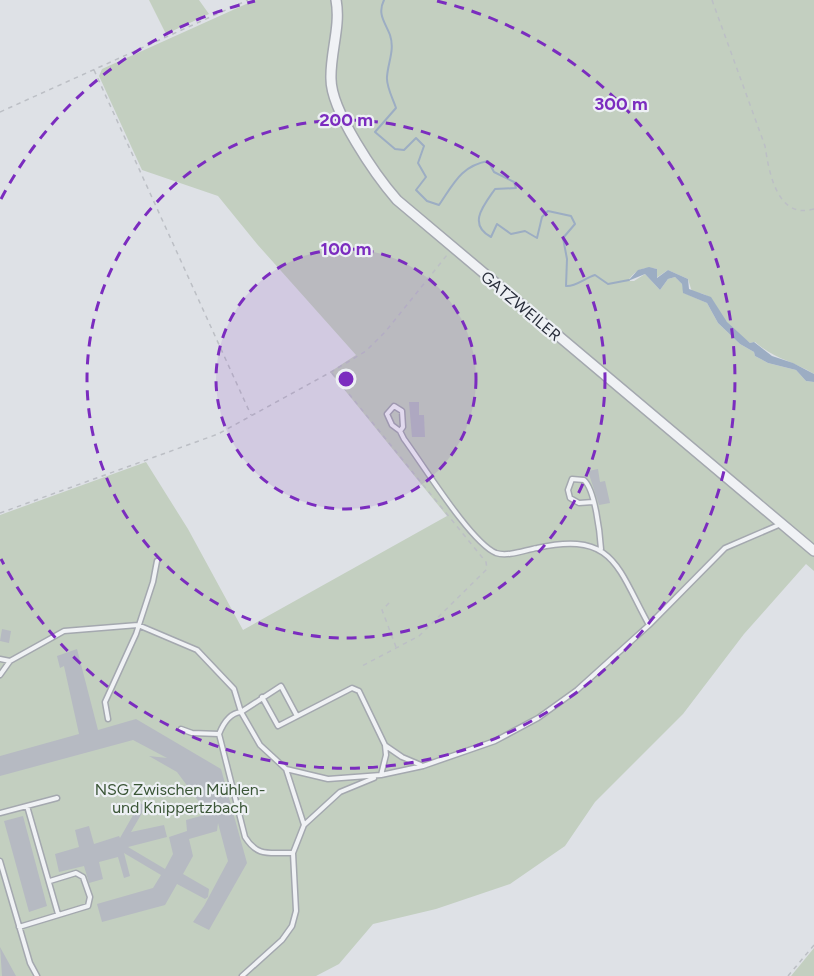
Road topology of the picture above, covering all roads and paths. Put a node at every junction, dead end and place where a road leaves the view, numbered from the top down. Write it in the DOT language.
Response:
graph roads {
  1 [pos="248,0"];
  2 [pos="336,0"];
  3 [pos="712,0"];
  4 [pos="94,69"];
  5 [pos="0,112"];
  6 [pos="814,209"];
  7 [pos="452,249"];
  8 [pos="331,372"];
  9 [pos="251,415"];
  10 [pos="400,431"];
  11 [pos="593,502"];
  12 [pos="0,513"];
  13 [pos="783,524"];
  14 [pos="601,549"];
  15 [pos="814,551"];
  16 [pos="157,561"];
  17 [pos="389,603"];
  18 [pos="138,625"];
  19 [pos="649,625"];
  20 [pos="396,647"];
  21 [pos="0,658"];
  22 [pos="10,661"];
  23 [pos="360,667"];
  24 [pos="0,675"];
  25 [pos="262,697"];
  26 [pos="241,712"];
  27 [pos="297,716"];
  28 [pos="108,720"];
  29 [pos="181,729"];
  30 [pos="219,734"];
  31 [pos="385,745"];
  32 [pos="423,766"];
  33 [pos="286,770"];
  34 [pos="381,775"];
  35 [pos="57,798"];
  36 [pos="27,806"];
  37 [pos="0,813"];
  38 [pos="304,825"];
  39 [pos="293,853"];
  40 [pos="0,861"];
  41 [pos="2,879"];
  42 [pos="50,881"];
  43 [pos="58,914"];
  44 [pos="19,927"];
  45 [pos="814,945"];
  46 [pos="37,976"];
  47 [pos="242,976"];
  48 [pos="788,976"];
  1 -- 4 [label="path"];
  2 -- 7 [label="street, GATZWEILER"];
  3 -- 6 [label="path"];
  4 -- 5 [label="path"];
  4 -- 9 [label="path"];
  7 -- 8 [label="path"];
  7 -- 13 [label="street, GATZWEILER"];
  8 -- 9 [label="path"];
  8 -- 20 [label="path"];
  9 -- 12 [label="path"];
  10 -- 10 [label="lane"];
  10 -- 14 [label="lane"];
  11 -- 11 [label="lane"];
  11 -- 14 [label="lane"];
  13 -- 15 [label="street, GATZWEILER"];
  13 -- 19 [label="lane"];
  14 -- 19 [label="lane"];
  16 -- 18 [label="lane"];
  17 -- 20 [label="path"];
  18 -- 22 [label="lane"];
  18 -- 26 [label="lane"];
  18 -- 28 [label="lane"];
  19 -- 32 [label="lane"];
  20 -- 23 [label="path"];
  21 -- 22 [label="lane"];
  22 -- 24 [label="lane"];
  25 -- 26 [label="lane"];
  25 -- 27 [label="lane"];
  25 -- 27 [label="lane"];
  26 -- 30 [label="lane"];
  26 -- 33 [label="lane"];
  27 -- 31 [label="lane"];
  29 -- 30 [label="lane"];
  30 -- 39 [label="lane"];
  31 -- 32 [label="lane"];
  31 -- 34 [label="lane"];
  32 -- 34 [label="lane"];
  33 -- 34 [label="lane"];
  33 -- 38 [label="lane"];
  34 -- 38 [label="lane"];
  35 -- 36 [label="lane"];
  36 -- 37 [label="lane"];
  36 -- 42 [label="lane"];
  38 -- 39 [label="lane"];
  39 -- 47 [label="lane"];
  40 -- 41 [label="lane"];
  41 -- 44 [label="lane"];
  42 -- 43 [label="lane"];
  42 -- 43 [label="lane"];
  43 -- 44 [label="lane"];
  44 -- 46 [label="lane"];
  45 -- 48 [label="path"];
}
